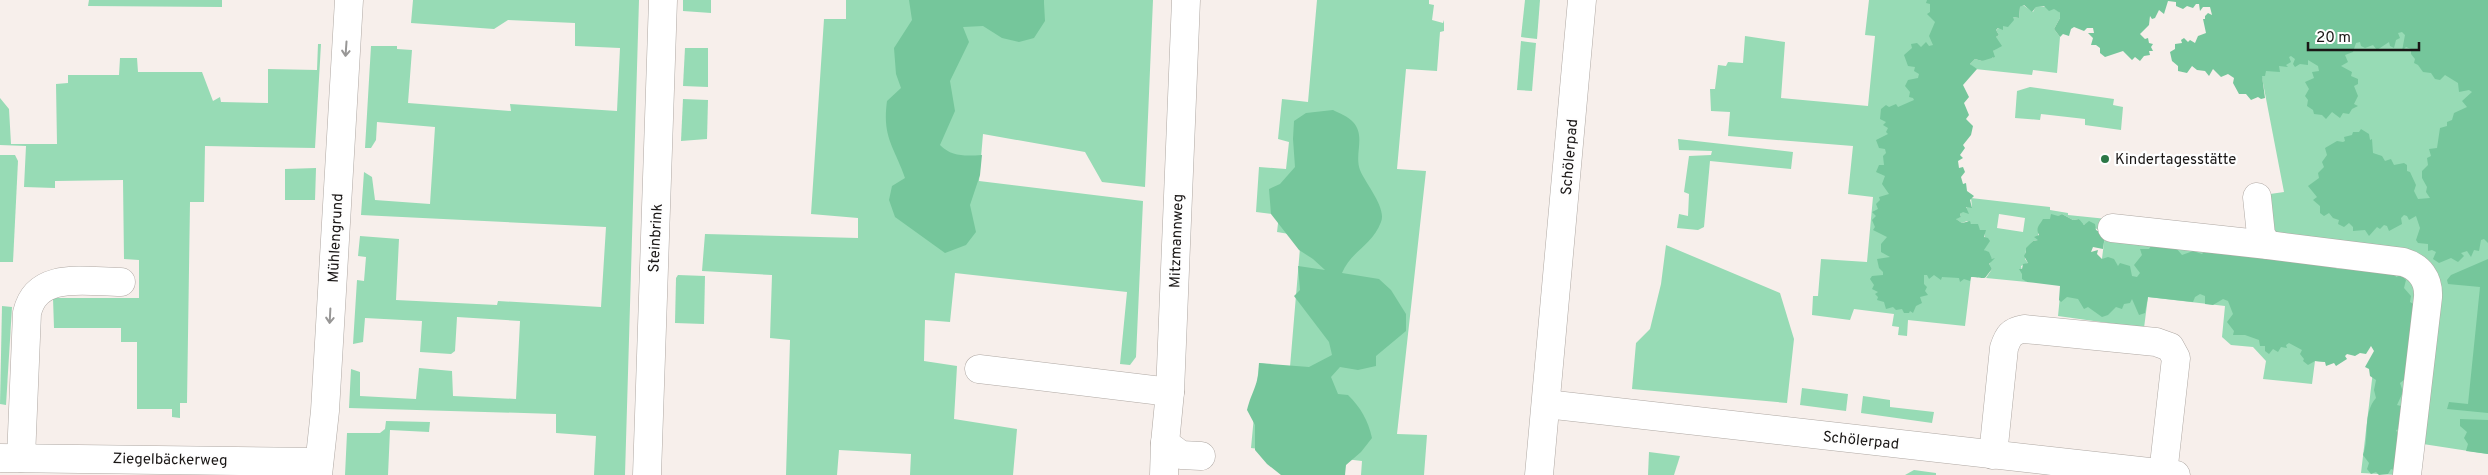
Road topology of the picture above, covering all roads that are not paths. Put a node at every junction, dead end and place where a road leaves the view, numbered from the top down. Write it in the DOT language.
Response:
graph roads {
  1 [pos="349,0"];
  2 [pos="663,0"];
  3 [pos="1186,0"];
  4 [pos="1582,0"];
  5 [pos="2256,197"];
  6 [pos="2112,228"];
  7 [pos="2268,245"];
  8 [pos="121,282"];
  9 [pos="979,369"];
  10 [pos="1170,392"];
  11 [pos="1546,404"];
  12 [pos="1165,443"];
  13 [pos="1993,455"];
  14 [pos="1201,456"];
  15 [pos="10,458"];
  16 [pos="318,468"];
  17 [pos="2162,474"];
  18 [pos="647,475"];
  19 [pos="1164,475"];
  20 [pos="1539,475"];
  21 [pos="2407,475"];
  1 -- 16 [label="street, Mühlengrund, one-way"];
  2 -- 18 [label="street, Steinbrink"];
  3 -- 10 [label="street, Mitzmannweg"];
  4 -- 11 [label="street, Schölerpad"];
  5 -- 7 [label="street"];
  6 -- 7 [label="street"];
  7 -- 21 [label="street"];
  8 -- 15 [label="street, Ziegelbäckerweg"];
  9 -- 10 [label="street"];
  10 -- 12 [label="street, Mitzmannweg"];
  11 -- 13 [label="street, Schölerpad"];
  11 -- 20 [label="street, Schölerpad"];
  12 -- 14 [label="street"];
  12 -- 19 [label="street, Mitzmannweg"];
  13 -- 17 [label="street, Schölerpad"];
  13 -- 17 [label="street"];
  15 -- 16 [label="street, Ziegelbäckerweg"];
}
